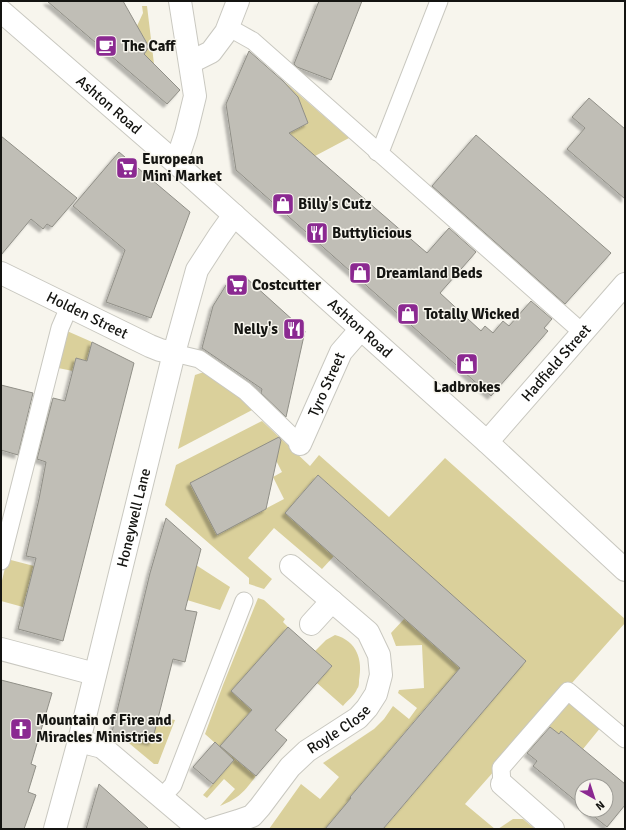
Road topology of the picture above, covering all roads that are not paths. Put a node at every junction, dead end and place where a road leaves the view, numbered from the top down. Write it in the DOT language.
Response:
graph roads {
  1 [pos="180,1"];
  2 [pos="238,1"];
  3 [pos="438,1"];
  4 [pos="1,12"];
  5 [pos="228,27"];
  6 [pos="190,62"];
  7 [pos="377,152"];
  8 [pos="176,164"];
  9 [pos="234,216"];
  10 [pos="1,273"];
  11 [pos="625,284"];
  12 [pos="69,306"];
  13 [pos="361,329"];
  14 [pos="583,333"];
  15 [pos="174,353"];
  16 [pos="487,442"];
  17 [pos="300,444"];
  18 [pos="1,561"];
  19 [pos="291,566"];
  20 [pos="625,570"];
  21 [pos="244,601"];
  22 [pos="332,601"];
  23 [pos="311,624"];
  24 [pos="1,649"];
  25 [pos="95,674"];
  26 [pos="625,739"];
  27 [pos="79,740"];
  28 [pos="502,784"];
  29 [pos="162,797"];
  30 [pos="55,829"];
  31 [pos="199,829"];
  32 [pos="212,829"];
  33 [pos="553,829"];
  1 -- 6 [label="main road"];
  2 -- 5 [label="main road"];
  3 -- 7 [label="lane"];
  4 -- 8 [label="main road, Ashton Road"];
  5 -- 6 [label="main road"];
  5 -- 7 [label="lane"];
  6 -- 8 [label="main road"];
  7 -- 14 [label="lane"];
  8 -- 9 [label="main road, Ashton Road"];
  9 -- 13 [label="main road, Ashton Road"];
  9 -- 15 [label="main road, Honeywell Lane"];
  10 -- 12 [label="main road, Holden Street"];
  11 -- 14 [label="main road, Hadfield Street"];
  12 -- 15 [label="main road, Holden Street"];
  12 -- 18 [label="lane"];
  13 -- 16 [label="main road, Ashton Road"];
  13 -- 17 [label="main road, Tyro Street"];
  14 -- 16 [label="main road, Hadfield Street"];
  15 -- 17 [label="lane"];
  15 -- 25 [label="main road, Honeywell Lane"];
  16 -- 20 [label="main road, Ashton Road"];
  19 -- 22 [label="main road, Royle Close"];
  21 -- 29 [label="lane"];
  22 -- 23 [label="main road"];
  22 -- 32 [label="main road, Royle Close"];
  24 -- 25 [label="main road"];
  25 -- 27 [label="main road, Honeywell Lane"];
  26 -- 28 [label="lane"];
  27 -- 29 [label="main road"];
  27 -- 30 [label="main road, Honeywell Lane"];
  28 -- 33 [label="main road"];
  29 -- 31 [label="main road"];
}
